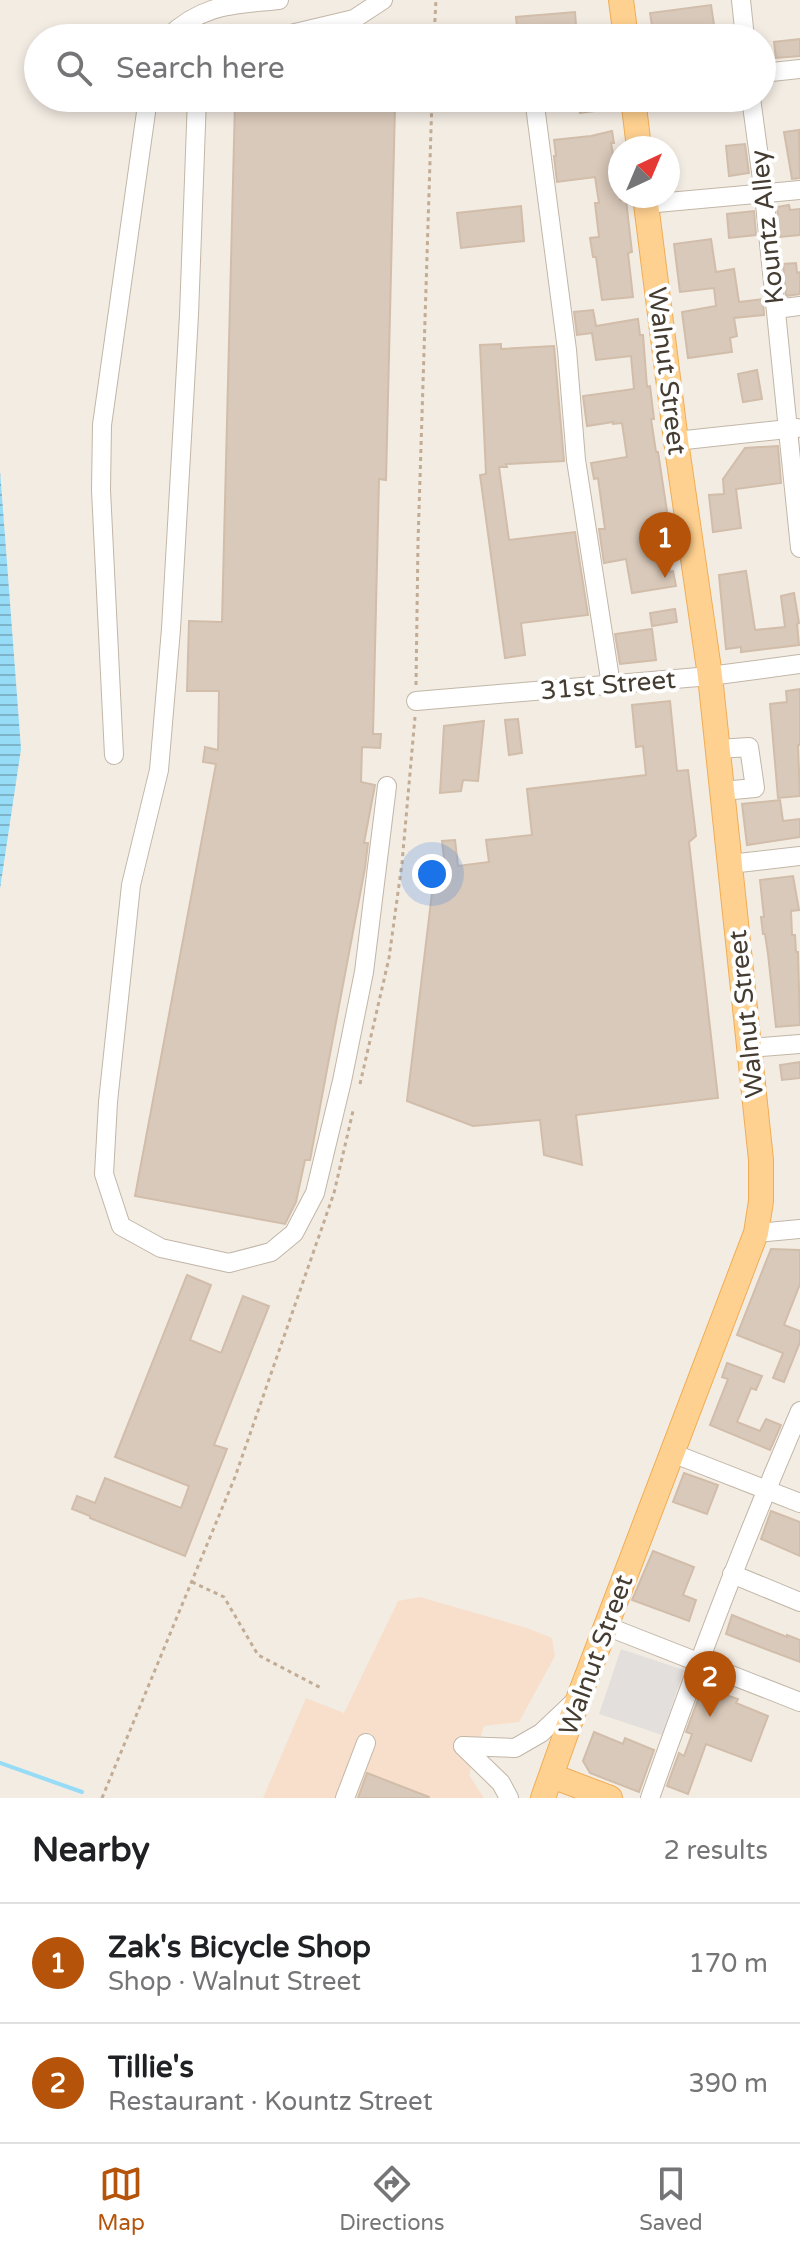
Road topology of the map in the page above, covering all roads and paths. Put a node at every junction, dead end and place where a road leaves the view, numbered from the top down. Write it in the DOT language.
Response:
graph roads {
  1 [pos="279,0"];
  2 [pos="383,0"];
  3 [pos="436,0"];
  4 [pos="621,0"];
  5 [pos="741,0"];
  6 [pos="182,24"];
  7 [pos="333,24"];
  8 [pos="435,24"];
  9 [pos="624,24"];
  10 [pos="744,24"];
  11 [pos="800,69"];
  12 [pos="776,72"];
  13 [pos="146,112"];
  14 [pos="196,112"];
  15 [pos="432,112"];
  16 [pos="536,112"];
  17 [pos="635,112"];
  18 [pos="753,112"];
  19 [pos="638,136"];
  20 [pos="800,190"];
  21 [pos="764,194"];
  22 [pos="680,198"];
  23 [pos="646,208"];
  24 [pos="800,306"];
  25 [pos="776,309"];
  26 [pos="794,428"];
  27 [pos="676,441"];
  28 [pos="800,547"];
  29 [pos="800,664"];
  30 [pos="710,676"];
  31 [pos="611,685"];
  32 [pos="416,701"];
  33 [pos="718,749"];
  34 [pos="114,755"];
  35 [pos="387,786"];
  36 [pos="722,791"];
  37 [pos="800,856"];
  38 [pos="730,864"];
  39 [pos="800,1044"];
  40 [pos="750,1048"];
  41 [pos="358,1090"];
  42 [pos="355,1105"];
  43 [pos="800,1229"];
  44 [pos="756,1233"];
  45 [pos="800,1411"];
  46 [pos="672,1453"];
  47 [pos="766,1489"];
  48 [pos="800,1503"];
  49 [pos="732,1574"];
  50 [pos="192,1581"];
  51 [pos="800,1602"];
  52 [pos="606,1626"];
  53 [pos="698,1661"];
  54 [pos="323,1689"];
  55 [pos="579,1697"];
  56 [pos="800,1702"];
  57 [pos="366,1743"];
  58 [pos="548,1787"];
  59 [pos="102,1798"];
  60 [pos="345,1798"];
  61 [pos="509,1798"];
  62 [pos="610,1798"];
  63 [pos="650,1798"];
  1 -- 6 [label="street"];
  2 -- 7 [label="street"];
  3 -- 8 [label="path"];
  4 -- 9 [label="main road"];
  5 -- 10 [label="street"];
  11 -- 12 [label="street"];
  13 -- 34 [label="street"];
  14 -- 35 [label="street"];
  15 -- 32 [label="path"];
  16 -- 31 [label="street"];
  17 -- 19 [label="main road"];
  18 -- 21 [label="street, Kountz Alley"];
  20 -- 21 [label="street"];
  21 -- 22 [label="street"];
  21 -- 25 [label="street, Kountz Alley"];
  23 -- 27 [label="main road, Walnut Street"];
  24 -- 25 [label="street"];
  25 -- 26 [label="street, Kountz Alley"];
  26 -- 27 [label="street"];
  26 -- 28 [label="street, Kountz Alley"];
  27 -- 30 [label="main road, Walnut Street"];
  29 -- 30 [label="street, 31st Street"];
  30 -- 31 [label="street, 31st Street"];
  30 -- 33 [label="main road, Walnut Street"];
  31 -- 32 [label="street, 31st Street"];
  32 -- 41 [label="path"];
  33 -- 36 [label="main road, Walnut Street"];
  33 -- 36 [label="street"];
  36 -- 38 [label="main road, Walnut Street"];
  37 -- 38 [label="street"];
  38 -- 40 [label="main road, Walnut Street"];
  39 -- 40 [label="street"];
  40 -- 44 [label="main road, Walnut Street"];
  42 -- 50 [label="path"];
  43 -- 44 [label="street"];
  44 -- 46 [label="main road, Walnut Street"];
  45 -- 47 [label="street"];
  46 -- 47 [label="street"];
  46 -- 52 [label="main road, Walnut Street"];
  47 -- 48 [label="street"];
  47 -- 49 [label="street"];
  49 -- 51 [label="street"];
  49 -- 53 [label="street"];
  50 -- 54 [label="path"];
  50 -- 59 [label="path"];
  52 -- 53 [label="street"];
  52 -- 55 [label="main road, Walnut Street"];
  53 -- 56 [label="street"];
  53 -- 63 [label="street"];
  55 -- 58 [label="main road, Walnut Street"];
  55 -- 61 [label="street"];
  57 -- 60 [label="street"];
  58 -- 62 [label="main road"];
}
